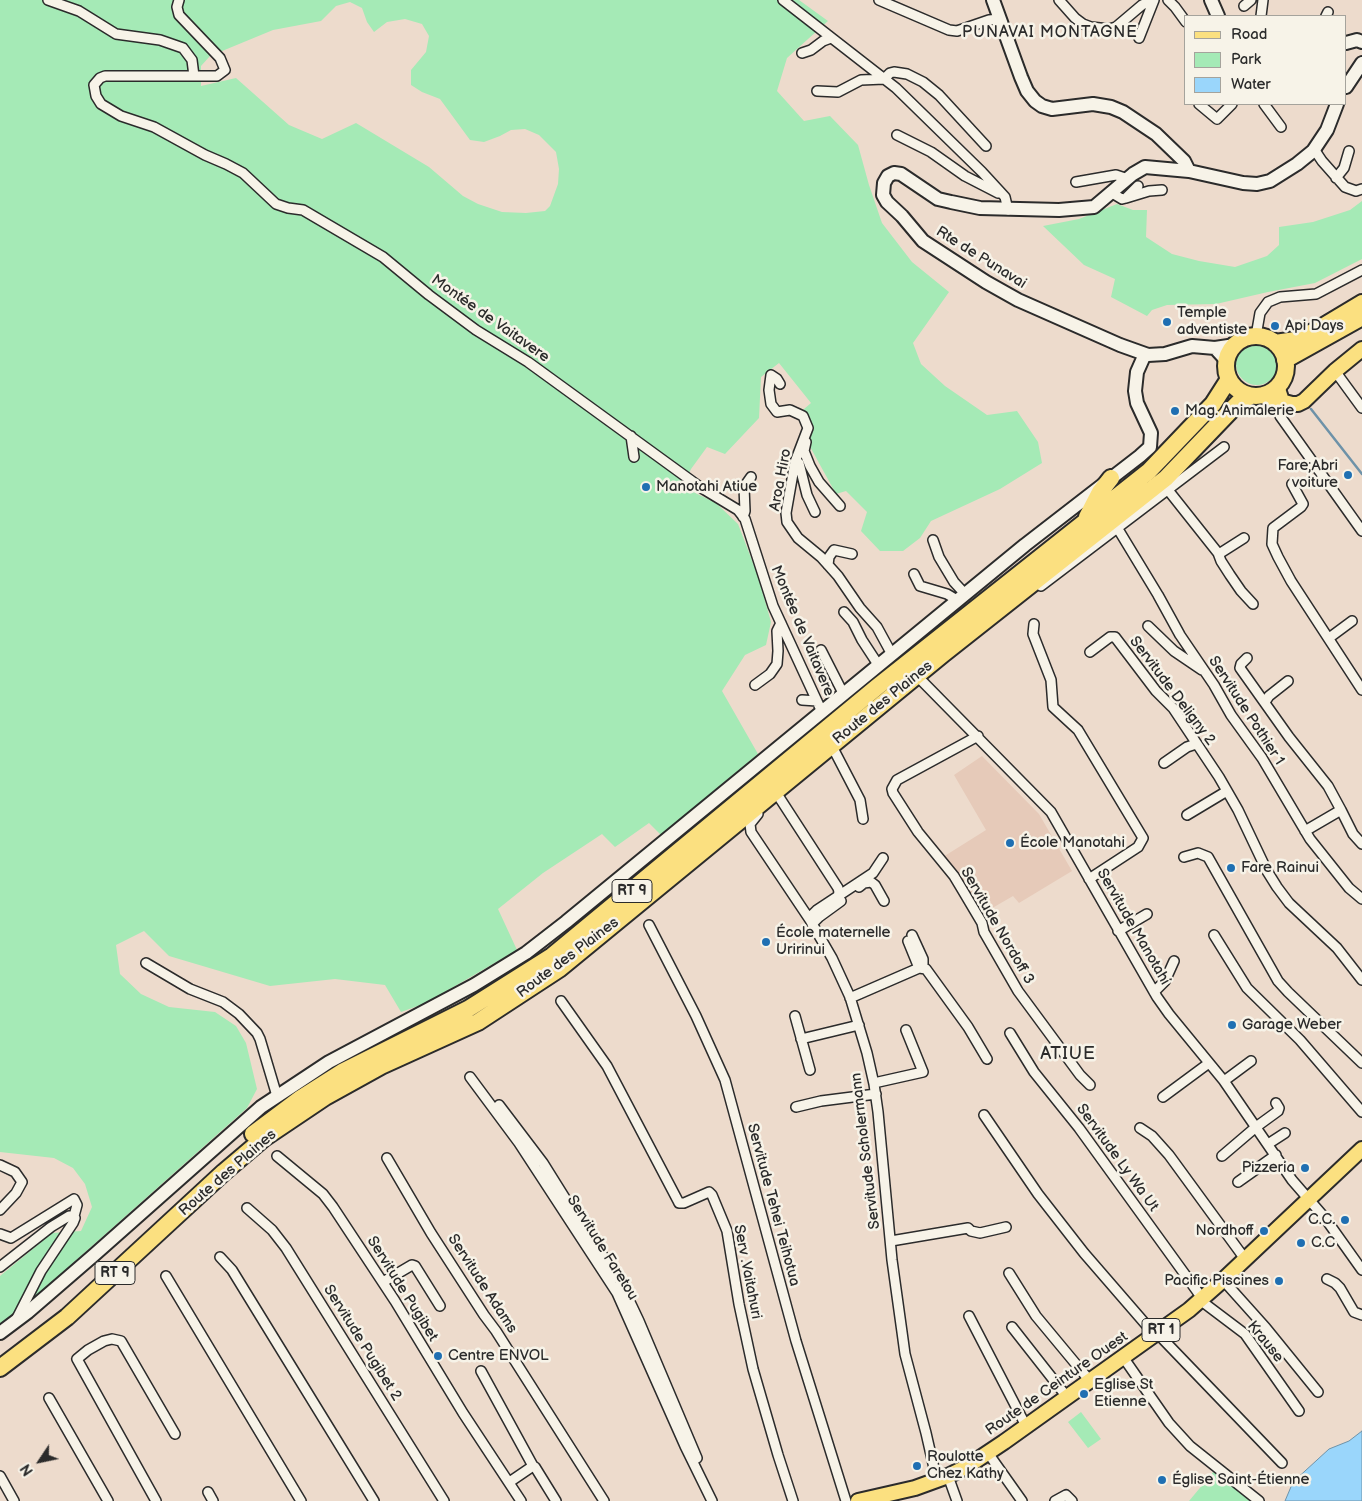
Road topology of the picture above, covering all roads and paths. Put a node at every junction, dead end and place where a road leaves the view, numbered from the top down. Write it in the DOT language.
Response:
graph roads {
  1 [pos="48,0"];
  2 [pos="179,0"];
  3 [pos="783,0"];
  4 [pos="879,0"];
  5 [pos="993,0"];
  6 [pos="1059,0"];
  7 [pos="1153,0"];
  8 [pos="1168,0"];
  9 [pos="1211,0"];
  10 [pos="1263,0"];
  11 [pos="1218,15"];
  12 [pos="1260,15"];
  13 [pos="999,19"];
  14 [pos="1184,19"];
  15 [pos="831,38"];
  16 [pos="1139,38"];
  17 [pos="1362,42"];
  18 [pos="1347,44"];
  19 [pos="802,53"];
  20 [pos="1362,63"];
  21 [pos="194,76"];
  22 [pos="884,79"];
  23 [pos="1347,86"];
  24 [pos="817,91"];
  25 [pos="1200,105"];
  26 [pos="1231,105"];
  27 [pos="1265,105"];
  28 [pos="1337,105"];
  29 [pos="1281,127"];
  30 [pos="897,135"];
  31 [pos="986,146"];
  32 [pos="1314,149"];
  33 [pos="1349,152"];
  34 [pos="1189,171"];
  35 [pos="1336,178"];
  36 [pos="1076,182"];
  37 [pos="1133,182"];
  38 [pos="1362,189"];
  39 [pos="1162,190"];
  40 [pos="1112,193"];
  41 [pos="1005,197"];
  42 [pos="1126,198"];
  43 [pos="1008,210"];
  44 [pos="1362,270"];
  45 [pos="1362,303"];
  46 [pos="1362,317"];
  47 [pos="1256,336"];
  48 [pos="1275,344"];
  49 [pos="1362,349"];
  50 [pos="1145,354"];
  51 [pos="1221,354"];
  52 [pos="1285,360"];
  53 [pos="1335,371"];
  54 [pos="1229,379"];
  55 [pos="780,384"];
  56 [pos="1280,394"];
  57 [pos="1256,396"];
  58 [pos="1362,408"];
  59 [pos="803,416"];
  60 [pos="1280,416"];
  61 [pos="630,436"];
  62 [pos="1224,447"];
  63 [pos="634,457"];
  64 [pos="795,462"];
  65 [pos="751,477"];
  66 [pos="1111,478"];
  67 [pos="1292,484"];
  68 [pos="1168,490"];
  69 [pos="840,506"];
  70 [pos="816,512"];
  71 [pos="744,517"];
  72 [pos="1084,523"];
  73 [pos="1118,529"];
  74 [pos="1362,531"];
  75 [pos="1244,538"];
  76 [pos="933,540"];
  77 [pos="1218,553"];
  78 [pos="852,554"];
  79 [pos="828,565"];
  80 [pos="914,574"];
  81 [pos="961,597"];
  82 [pos="1253,604"];
  83 [pos="844,612"];
  84 [pos="872,620"];
  85 [pos="1352,621"];
  86 [pos="781,623"];
  87 [pos="1034,624"];
  88 [pos="1148,626"];
  89 [pos="858,632"];
  90 [pos="1328,638"];
  91 [pos="821,650"];
  92 [pos="1090,652"];
  93 [pos="894,653"];
  94 [pos="1248,658"];
  95 [pos="879,666"];
  96 [pos="1206,673"];
  97 [pos="922,681"];
  98 [pos="1288,681"];
  99 [pos="755,685"];
  100 [pos="1362,690"];
  101 [pos="844,695"];
  102 [pos="802,700"];
  103 [pos="1265,702"];
  104 [pos="819,707"];
  105 [pos="978,736"];
  106 [pos="1196,744"];
  107 [pos="836,752"];
  108 [pos="1164,763"];
  109 [pos="1227,791"];
  110 [pos="779,797"];
  111 [pos="1341,810"];
  112 [pos="1187,815"];
  113 [pos="863,819"];
  114 [pos="1304,832"];
  115 [pos="1362,844"];
  116 [pos="1184,857"];
  117 [pos="883,858"];
  118 [pos="1089,879"];
  119 [pos="838,896"];
  120 [pos="1362,899"];
  121 [pos="884,901"];
  122 [pos="1147,914"];
  123 [pos="810,921"];
  124 [pos="650,925"];
  125 [pos="1118,931"];
  126 [pos="1214,935"];
  127 [pos="909,936"];
  128 [pos="1174,961"];
  129 [pos="146,963"];
  130 [pos="921,968"];
  131 [pos="1362,980"];
  132 [pos="1154,992"];
  133 [pos="850,998"];
  134 [pos="561,1001"];
  135 [pos="795,1016"];
  136 [pos="859,1025"];
  137 [pos="906,1030"];
  138 [pos="1010,1033"];
  139 [pos="801,1039"];
  140 [pos="987,1059"];
  141 [pos="1251,1061"];
  142 [pos="1209,1063"];
  143 [pos="1362,1063"];
  144 [pos="810,1070"];
  145 [pos="1247,1071"];
  146 [pos="470,1077"];
  147 [pos="874,1083"];
  148 [pos="1226,1084"];
  149 [pos="1090,1085"];
  150 [pos="876,1094"];
  151 [pos="277,1096"];
  152 [pos="1163,1097"];
  153 [pos="1276,1103"];
  154 [pos="499,1105"];
  155 [pos="796,1107"];
  156 [pos="1362,1112"];
  157 [pos="984,1115"];
  158 [pos="1256,1127"];
  159 [pos="1140,1128"];
  160 [pos="1285,1133"];
  161 [pos="1268,1144"];
  162 [pos="1362,1149"];
  163 [pos="1276,1155"];
  164 [pos="277,1156"];
  165 [pos="1222,1156"];
  166 [pos="387,1158"];
  167 [pos="0,1165"];
  168 [pos="1238,1182"];
  169 [pos="1308,1200"];
  170 [pos="247,1208"];
  171 [pos="0,1210"];
  172 [pos="74,1216"];
  173 [pos="1006,1227"];
  174 [pos="0,1234"];
  175 [pos="891,1241"];
  176 [pos="220,1257"];
  177 [pos="1245,1259"];
  178 [pos="0,1267"];
  179 [pos="1362,1270"];
  180 [pos="1009,1273"];
  181 [pos="166,1276"];
  182 [pos="1326,1279"];
  183 [pos="1223,1280"];
  184 [pos="384,1282"];
  185 [pos="1201,1299"];
  186 [pos="440,1306"];
  187 [pos="1362,1315"];
  188 [pos="969,1316"];
  189 [pos="14,1323"];
  190 [pos="1012,1327"];
  191 [pos="0,1333"];
  192 [pos="1155,1335"];
  193 [pos="0,1355"];
  194 [pos="1123,1357"];
  195 [pos="0,1368"];
  196 [pos="481,1371"];
  197 [pos="1090,1381"];
  198 [pos="1318,1392"];
  199 [pos="1067,1397"];
  200 [pos="49,1398"];
  201 [pos="1299,1411"];
  202 [pos="1238,1424"];
  203 [pos="1026,1426"];
  204 [pos="174,1434"];
  205 [pos="988,1453"];
  206 [pos="1282,1463"];
  207 [pos="533,1466"];
  208 [pos="0,1476"];
  209 [pos="942,1478"];
  210 [pos="508,1481"];
  211 [pos="208,1492"];
  212 [pos="14,1501"];
  213 [pos="108,1501"];
  214 [pos="156,1501"];
  215 [pos="213,1501"];
  216 [pos="301,1501"];
  217 [pos="374,1501"];
  218 [pos="444,1501"];
  219 [pos="521,1501"];
  220 [pos="556,1501"];
  221 [pos="604,1501"];
  222 [pos="712,1501"];
  223 [pos="718,1501"];
  224 [pos="794,1501"];
  225 [pos="846,1501"];
  226 [pos="858,1501"];
  227 [pos="958,1501"];
  228 [pos="1022,1501"];
  229 [pos="1055,1501"];
  230 [pos="1072,1501"];
  231 [pos="1259,1501"];
  1 -- 21 [label="street"];
  2 -- 21 [label="street"];
  3 -- 15 [label="street"];
  4 -- 13 [label="street"];
  5 -- 13 [label="main road"];
  6 -- 7 [label="street"];
  7 -- 16 [label="street"];
  8 -- 14 [label="street"];
  9 -- 11 [label="main road"];
  10 -- 12 [label="street"];
  13 -- 34 [label="main road"];
  15 -- 19 [label="street"];
  15 -- 22 [label="street"];
  17 -- 18 [label="main road"];
  20 -- 23 [label="main road"];
  21 -- 61 [label="street, Montée de Vaitavere"];
  22 -- 24 [label="street"];
  22 -- 31 [label="street"];
  22 -- 41 [label="street"];
  25 -- 26 [label="street"];
  27 -- 29 [label="street"];
  28 -- 32 [label="main road, Rte de Punavai"];
  30 -- 41 [label="street"];
  32 -- 34 [label="main road, Rte de Punavai"];
  32 -- 35 [label="street"];
  33 -- 35 [label="street"];
  34 -- 37 [label="main road, Rte de Punavai"];
  35 -- 38 [label="street"];
  36 -- 37 [label="street"];
  37 -- 40 [label="main road, Rte de Punavai"];
  37 -- 42 [label="street"];
  39 -- 42 [label="street"];
  40 -- 42 [label="street"];
  40 -- 43 [label="main road, Rte de Punavai"];
  41 -- 43 [label="street"];
  43 -- 50 [label="main road, Rte de Punavai"];
  44 -- 47 [label="street"];
  45 -- 48 [label="highway"];
  46 -- 52 [label="highway"];
  47 -- 48 [label="highway"];
  47 -- 51 [label="highway"];
  48 -- 52 [label="highway"];
  49 -- 53 [label="main road"];
  50 -- 51 [label="main road, Rte de Punavai"];
  50 -- 66 [label="main road, Route des Plaines"];
  51 -- 54 [label="highway"];
  52 -- 56 [label="highway"];
  53 -- 56 [label="main road"];
  53 -- 58 [label="street"];
  54 -- 57 [label="highway"];
  54 -- 72 [label="highway, Route des Plaines / RT 9"];
  55 -- 59 [label="street"];
  56 -- 57 [label="highway, RT 9"];
  57 -- 195 [label="highway, Route des Plaines / RT 9"];
  59 -- 64 [label="street, Aroa Hiro"];
  59 -- 69 [label="street"];
  60 -- 74 [label="street"];
  61 -- 63 [label="street"];
  61 -- 71 [label="street, Montée de Vaitavere"];
  62 -- 68 [label="street"];
  64 -- 70 [label="street"];
  64 -- 79 [label="street, Aroa Hiro"];
  65 -- 71 [label="street"];
  66 -- 72 [label="highway"];
  66 -- 81 [label="main road, Route des Plaines"];
  67 -- 90 [label="street"];
  68 -- 73 [label="street"];
  68 -- 77 [label="street"];
  71 -- 86 [label="street, Montée de Vaitavere"];
  72 -- 193 [label="highway, Route des Plaines / RT 9"];
  73 -- 96 [label="street, Servitude Pothier 1"];
  73 -- 97 [label="street"];
  75 -- 77 [label="street"];
  76 -- 81 [label="street"];
  77 -- 82 [label="street"];
  78 -- 79 [label="street"];
  79 -- 84 [label="street, Aroa Hiro"];
  80 -- 81 [label="street"];
  81 -- 93 [label="main road, Route des Plaines"];
  83 -- 89 [label="street"];
  84 -- 89 [label="street"];
  84 -- 93 [label="street, Aroa Hiro"];
  85 -- 90 [label="street"];
  86 -- 99 [label="street"];
  86 -- 104 [label="street, Montée de Vaitavere"];
  87 -- 118 [label="street"];
  88 -- 96 [label="street"];
  89 -- 95 [label="street"];
  90 -- 100 [label="street"];
  91 -- 101 [label="street"];
  92 -- 106 [label="street, Servitude Deligny 2"];
  93 -- 95 [label="main road, Route des Plaines"];
  94 -- 103 [label="street"];
  95 -- 101 [label="main road, Route des Plaines"];
  96 -- 114 [label="street, Servitude Pothier 1"];
  97 -- 105 [label="street, Servitude Manotahi"];
  97 -- 107 [label="street"];
  98 -- 103 [label="street"];
  101 -- 104 [label="main road, Route des Plaines"];
  102 -- 104 [label="street"];
  103 -- 111 [label="street"];
  104 -- 151 [label="main road, Route des Plaines"];
  105 -- 118 [label="street, Servitude Manotahi"];
  105 -- 149 [label="street, Servitude Nordoff 3"];
  106 -- 108 [label="street"];
  106 -- 109 [label="street, Servitude Deligny 2"];
  107 -- 110 [label="street"];
  107 -- 113 [label="street"];
  109 -- 112 [label="street"];
  109 -- 131 [label="street, Servitude Deligny 2"];
  110 -- 119 [label="street"];
  110 -- 123 [label="street, Servitude Scholermann"];
  111 -- 114 [label="street"];
  111 -- 115 [label="street"];
  114 -- 120 [label="street, Servitude Pothier 1"];
  116 -- 143 [label="street"];
  117 -- 119 [label="street"];
  118 -- 125 [label="street, Servitude Manotahi"];
  119 -- 123 [label="street"];
  121 -- 123 [label="street"];
  122 -- 125 [label="street"];
  123 -- 133 [label="street, Servitude Scholermann"];
  124 -- 225 [label="street, Servitude Tehei Teihotua"];
  125 -- 132 [label="street, Servitude Manotahi"];
  126 -- 156 [label="street"];
  127 -- 130 [label="street"];
  128 -- 132 [label="street"];
  129 -- 151 [label="street"];
  130 -- 133 [label="street"];
  130 -- 140 [label="street"];
  132 -- 142 [label="street, Servitude Manotahi"];
  133 -- 136 [label="street, Servitude Scholermann"];
  134 -- 224 [label="street, Serv .Vaitahuri"];
  135 -- 139 [label="street"];
  136 -- 139 [label="street"];
  136 -- 147 [label="street, Servitude Scholermann"];
  137 -- 147 [label="street"];
  138 -- 185 [label="street, Servitude Ly Wa Ut"];
  139 -- 144 [label="street"];
  141 -- 148 [label="street"];
  142 -- 148 [label="street, Servitude Manotahi"];
  142 -- 152 [label="street"];
  145 -- 148 [label="street"];
  146 -- 222 [label="street, Servitude Faretou"];
  147 -- 150 [label="street, Servitude Scholermann"];
  148 -- 158 [label="street, Servitude Manotahi"];
  150 -- 155 [label="street"];
  150 -- 175 [label="street, Servitude Scholermann"];
  151 -- 189 [label="main road, Route des Plaines"];
  153 -- 158 [label="street"];
  154 -- 223 [label="street, Servitude Faretou"];
  157 -- 192 [label="street"];
  158 -- 161 [label="street, Servitude Manotahi"];
  158 -- 165 [label="street"];
  159 -- 177 [label="street"];
  160 -- 161 [label="street"];
  161 -- 163 [label="street, Servitude Manotahi"];
  162 -- 169 [label="main road, Route de Ceinture Ouest / RT 1"];
  163 -- 168 [label="street"];
  163 -- 169 [label="street, Servitude Manotahi"];
  164 -- 184 [label="street, Servitude Pugibet"];
  166 -- 221 [label="street, Servitude Adams"];
  167 -- 171 [label="street"];
  169 -- 177 [label="main road, Route de Ceinture Ouest / RT 1"];
  169 -- 179 [label="street, Servitude Manotahi"];
  170 -- 218 [label="street, Servitude Pugibet 2"];
  172 -- 174 [label="street"];
  172 -- 178 [label="street"];
  172 -- 189 [label="street"];
  173 -- 175 [label="street"];
  175 -- 209 [label="street, Servitude Scholermann"];
  176 -- 217 [label="street"];
  177 -- 183 [label="main road, Route de Ceinture Ouest / RT 1"];
  180 -- 197 [label="street"];
  181 -- 216 [label="street"];
  182 -- 187 [label="street"];
  183 -- 185 [label="main road, Route de Ceinture Ouest / RT 1"];
  183 -- 198 [label="street"];
  184 -- 186 [label="street"];
  184 -- 210 [label="street, Servitude Pugibet"];
  185 -- 192 [label="main road, Route de Ceinture Ouest / RT 1"];
  185 -- 201 [label="street, Krause"];
  188 -- 203 [label="street"];
  189 -- 191 [label="main road, Route des Plaines"];
  190 -- 199 [label="street"];
  192 -- 194 [label="main road, Route de Ceinture Ouest / RT 1"];
  192 -- 202 [label="street"];
  192 -- 206 [label="street"];
  194 -- 197 [label="main road, Route de Ceinture Ouest / RT 1"];
  194 -- 231 [label="street"];
  196 -- 207 [label="street"];
  197 -- 199 [label="main road, Route de Ceinture Ouest / RT 1"];
  199 -- 203 [label="main road, Route de Ceinture Ouest / RT 1"];
  200 -- 213 [label="street"];
  203 -- 205 [label="main road, Route de Ceinture Ouest / RT 1"];
  204 -- 214 [label="street"];
  205 -- 209 [label="main road, Route de Ceinture Ouest / RT 1"];
  205 -- 228 [label="street"];
  207 -- 210 [label="street"];
  207 -- 220 [label="street"];
  208 -- 212 [label="street"];
  209 -- 226 [label="main road, Route de Ceinture Ouest / RT 1"];
  209 -- 227 [label="street, Servitude Scholermann"];
  210 -- 219 [label="street, Servitude Pugibet"];
  211 -- 215 [label="street"];
  229 -- 230 [label="street"];
}
